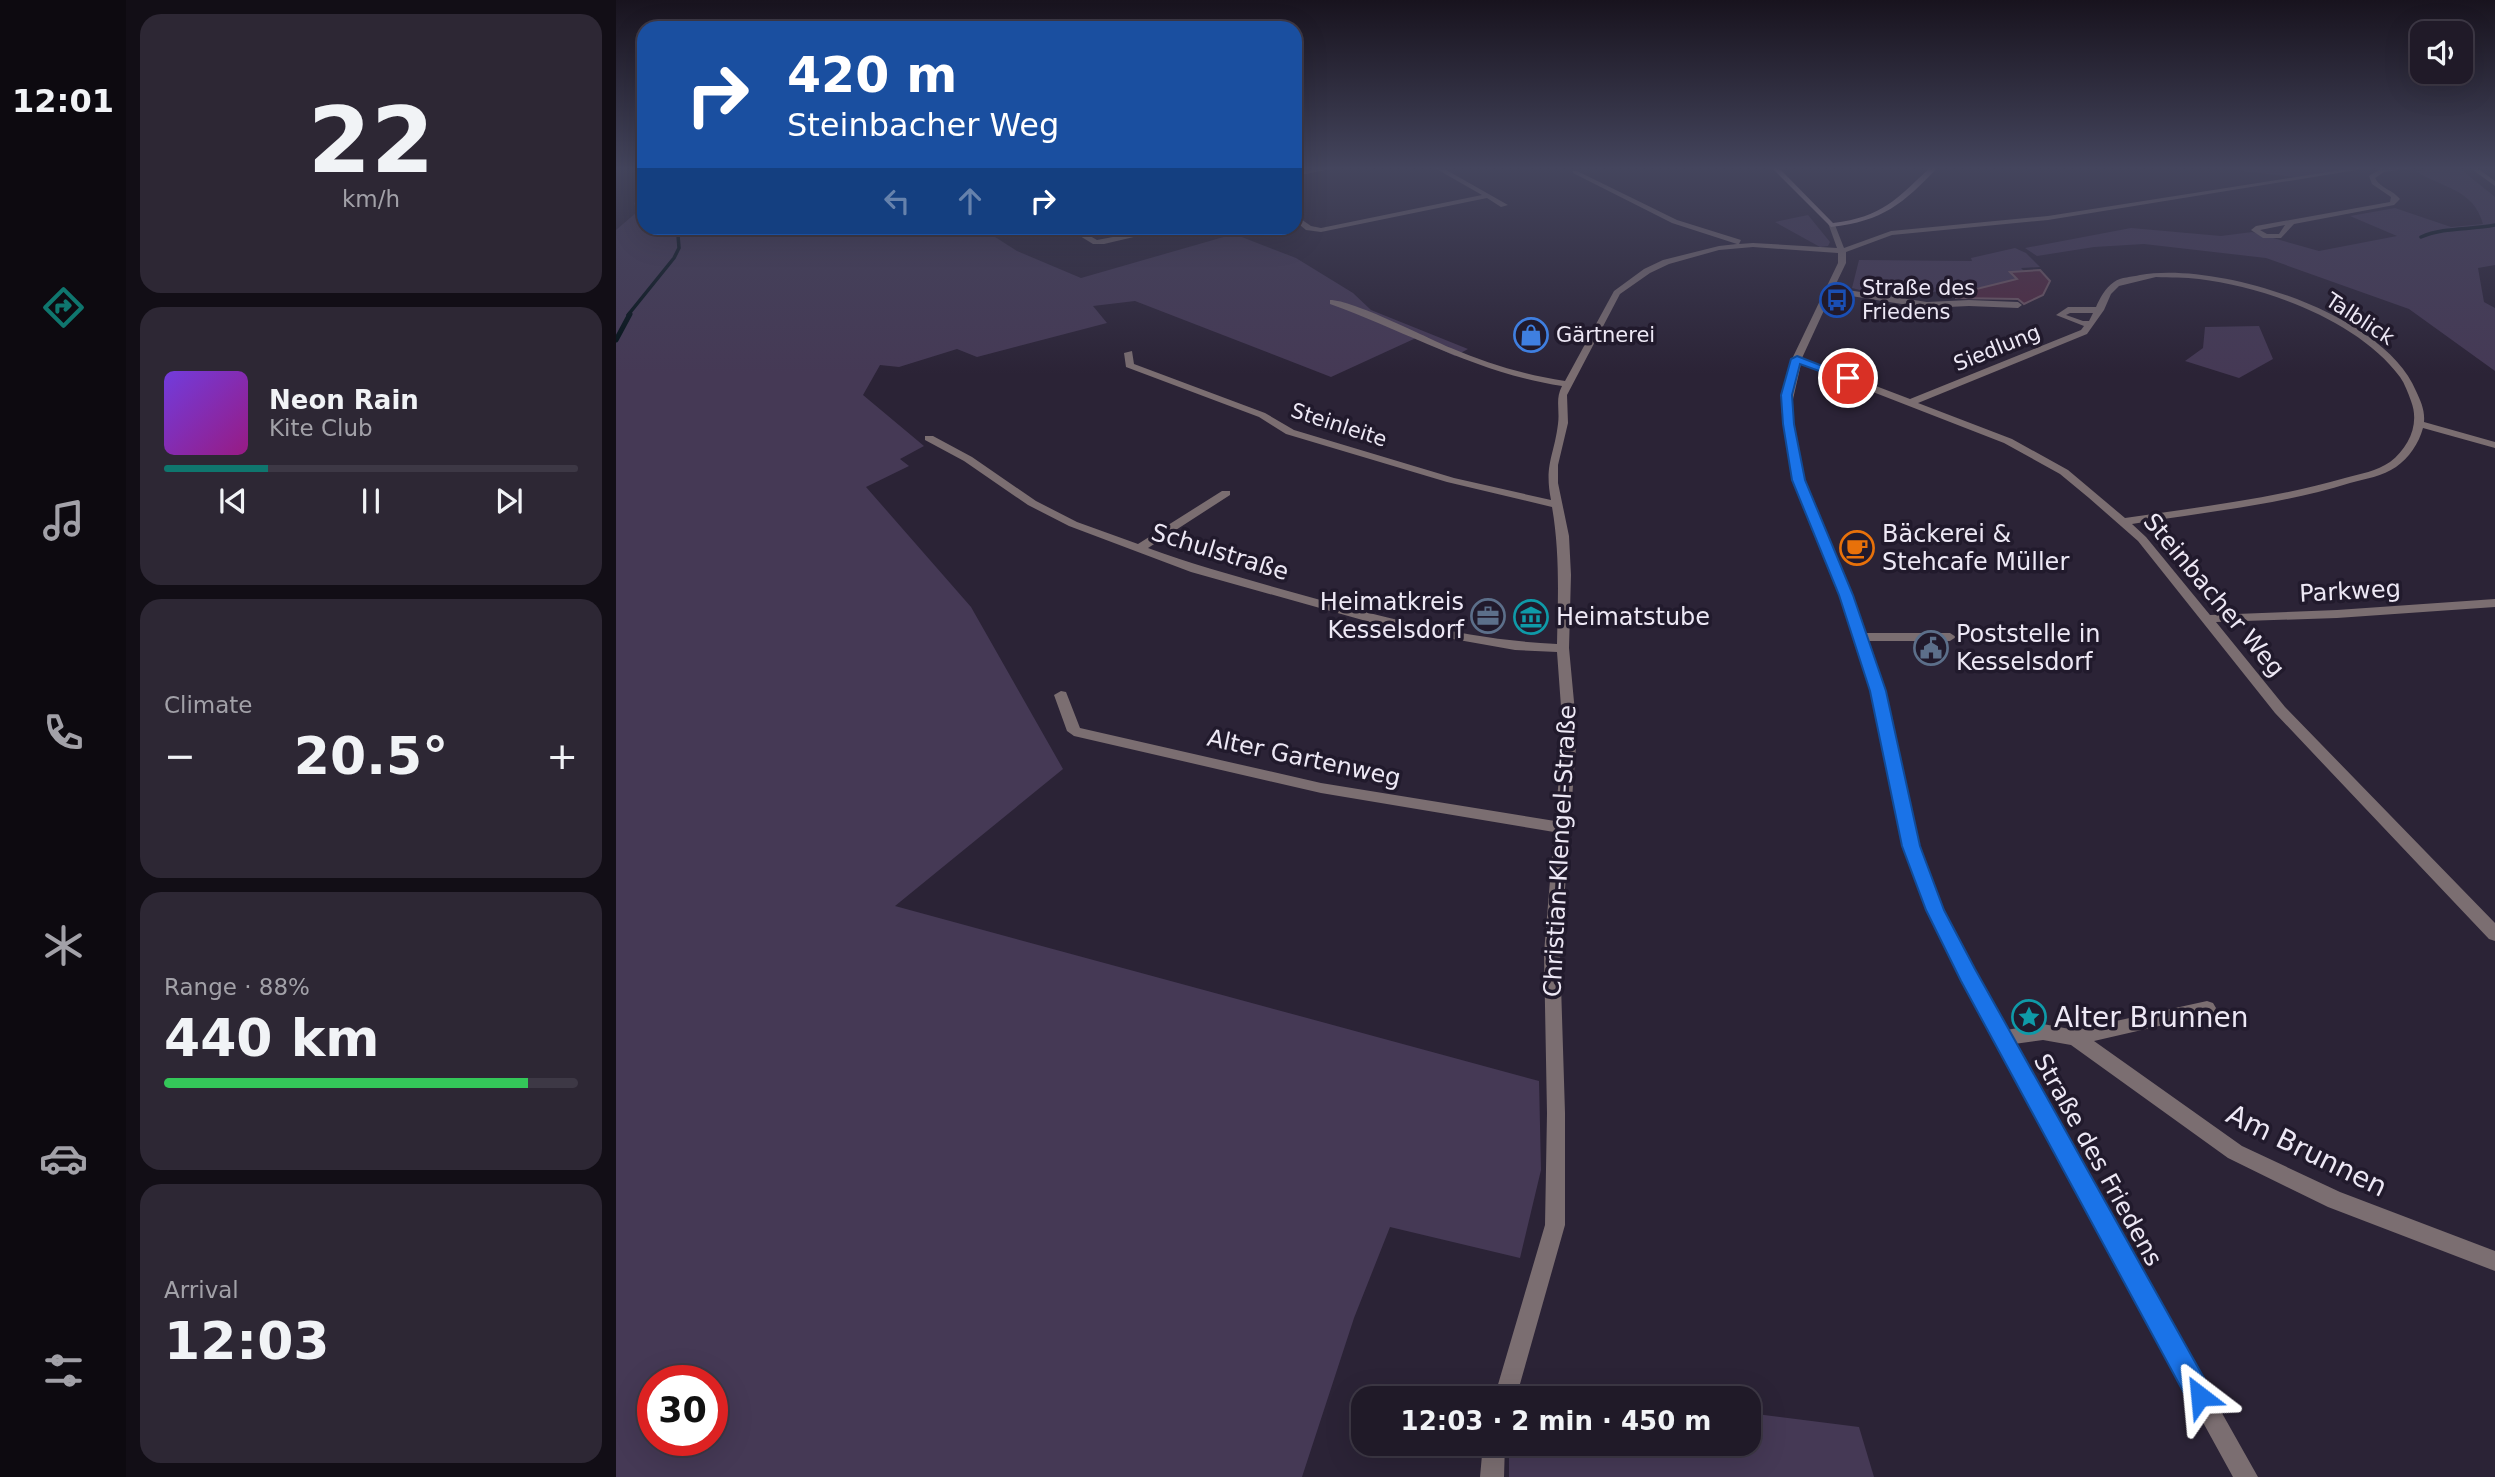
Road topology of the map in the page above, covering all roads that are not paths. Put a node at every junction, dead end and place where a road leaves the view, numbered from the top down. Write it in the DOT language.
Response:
graph roads {
  1 [pos="1085,236"];
  2 [pos="1135,236"];
  3 [pos="1717,236"];
  4 [pos="1836,236"];
  5 [pos="1883,236"];
  6 [pos="1753,245"];
  7 [pos="1842,251"];
  8 [pos="1831,290"];
  9 [pos="1333,302"];
  10 [pos="2018,305"];
  11 [pos="2100,310"];
  12 [pos="2092,323"];
  13 [pos="1129,352"];
  14 [pos="1797,359"];
  15 [pos="1567,384"];
  16 [pos="1912,402"];
  17 [pos="2421,424"];
  18 [pos="929,438"];
  19 [pos="2495,445"];
  20 [pos="1226,493"];
  21 [pos="1556,505"];
  22 [pos="2124,522"];
  23 [pos="1138,549"];
  24 [pos="2495,603"];
  25 [pos="2207,619"];
  26 [pos="1861,637"];
  27 [pos="1951,637"];
  28 [pos="1563,648"];
  29 [pos="1061,695"];
  30 [pos="1562,828"];
  31 [pos="2495,934"];
  32 [pos="2207,1009"];
  33 [pos="2001,1038"];
  34 [pos="2076,1038"];
  35 [pos="2495,1261"];
  36 [pos="1508,1386"];
  37 [pos="1493,1456"];
  38 [pos="1492,1477"];
  39 [pos="2246,1477"];
  1 -- 2 [label="street"];
  3 -- 6 [label="street, Christian-Klengel-Straße"];
  4 -- 7 [label="street"];
  5 -- 7 [label="street"];
  6 -- 7 [label="street, Christian-Klengel-Straße"];
  6 -- 15 [label="street, Christian-Klengel-Straße"];
  7 -- 8 [label="street, Straße des Friedens"];
  8 -- 10 [label="street"];
  8 -- 14 [label="street, Straße des Friedens"];
  9 -- 15 [label="street"];
  11 -- 12 [label="street, Talblick"];
  11 -- 12 [label="street"];
  11 -- 17 [label="street, Talblick"];
  12 -- 16 [label="street, Siedlung"];
  13 -- 21 [label="street, Steinleite"];
  14 -- 16 [label="street, Steinbacher Weg"];
  14 -- 26 [label="street, Straße des Friedens"];
  15 -- 21 [label="street, Christian-Klengel-Straße"];
  16 -- 22 [label="street, Steinbacher Weg"];
  17 -- 19 [label="street"];
  17 -- 22 [label="street"];
  18 -- 23 [label="street, Schulstraße"];
  20 -- 23 [label="street"];
  21 -- 28 [label="street, Christian-Klengel-Straße"];
  22 -- 25 [label="street, Steinbacher Weg"];
  23 -- 28 [label="street, Schulstraße"];
  24 -- 25 [label="street, Parkweg"];
  25 -- 31 [label="street, Steinbacher Weg"];
  26 -- 27 [label="street"];
  26 -- 33 [label="street, Straße des Friedens"];
  28 -- 30 [label="street, Christian-Klengel-Straße"];
  29 -- 30 [label="street, Alter Gartenweg"];
  30 -- 36 [label="street, Christian-Klengel-Straße"];
  32 -- 34 [label="street, Am Brunnen"];
  33 -- 34 [label="street, Am Brunnen"];
  33 -- 39 [label="street, Straße des Friedens"];
  34 -- 35 [label="street, Am Brunnen"];
  37 -- 38 [label="street"];
}
